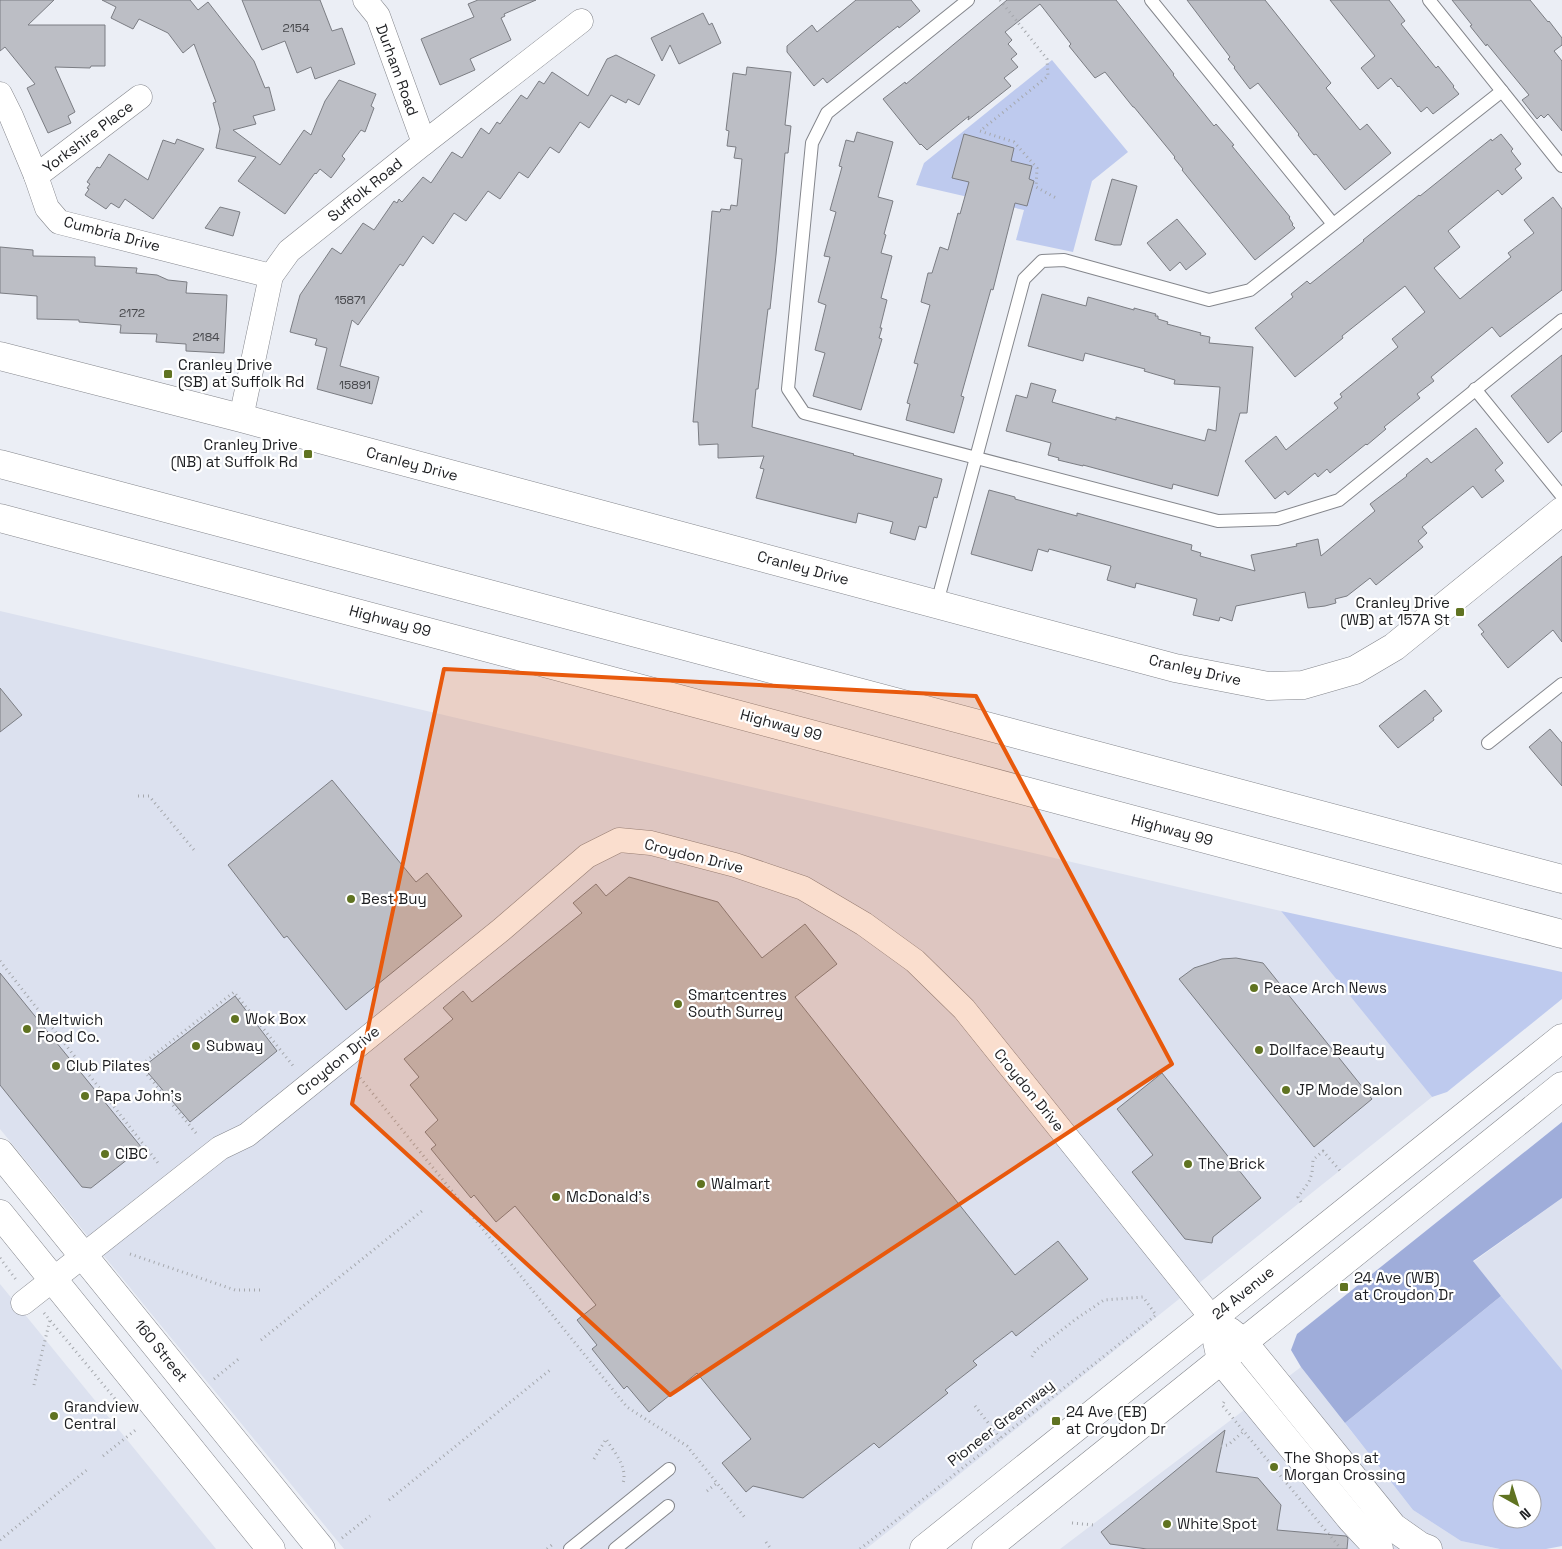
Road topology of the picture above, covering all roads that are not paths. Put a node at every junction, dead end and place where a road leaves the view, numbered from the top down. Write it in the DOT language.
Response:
graph roads {
  1 [pos="365,0"];
  2 [pos="968,0"];
  3 [pos="1151,0"];
  4 [pos="1429,0"];
  5 [pos="581,21"];
  6 [pos="1502,91"];
  7 [pos="0,94"];
  8 [pos="140,97"];
  9 [pos="424,143"];
  10 [pos="1562,166"];
  11 [pos="36,176"];
  12 [pos="1333,224"];
  13 [pos="272,276"];
  14 [pos="1562,320"];
  15 [pos="0,356"];
  16 [pos="1475,389"];
  17 [pos="241,418"];
  18 [pos="976,459"];
  19 [pos="0,464"];
  20 [pos="1562,496"];
  21 [pos="1562,511"];
  22 [pos="0,518"];
  23 [pos="936,603"];
  24 [pos="1562,684"];
  25 [pos="1488,743"];
  26 [pos="1562,880"];
  27 [pos="1562,934"];
  28 [pos="1562,1038"];
  29 [pos="1562,1086"];
  30 [pos="0,1153"];
  31 [pos="0,1214"];
  32 [pos="83,1256"];
  33 [pos="53,1280"];
  34 [pos="23,1303"];
  35 [pos="1212,1318"];
  36 [pos="1243,1342"];
  37 [pos="1221,1360"];
  38 [pos="669,1469"];
  39 [pos="668,1506"];
  40 [pos="331,1544"];
  41 [pos="271,1549"];
  42 [pos="570,1549"];
  43 [pos="615,1549"];
  44 [pos="924,1549"];
  45 [pos="986,1549"];
  46 [pos="1379,1549"];
  47 [pos="1428,1549"];
  1 -- 9 [label="street, Durham Road"];
  2 -- 18 [label="lane"];
  3 -- 12 [label="lane"];
  4 -- 6 [label="lane"];
  5 -- 9 [label="street, Suffolk Road"];
  6 -- 10 [label="lane"];
  6 -- 12 [label="lane"];
  7 -- 11 [label="street, Cumbria Drive"];
  8 -- 11 [label="street, Yorkshire Place"];
  9 -- 13 [label="street, Suffolk Road"];
  11 -- 13 [label="street, Cumbria Drive"];
  12 -- 18 [label="lane"];
  13 -- 17 [label="street, Suffolk Road"];
  14 -- 16 [label="lane"];
  15 -- 17 [label="main road, Cranley Drive"];
  16 -- 18 [label="lane"];
  16 -- 20 [label="lane"];
  17 -- 23 [label="main road, Cranley Drive"];
  18 -- 23 [label="lane"];
  19 -- 26 [label="main road"];
  21 -- 23 [label="main road, Cranley Drive"];
  22 -- 27 [label="main road, Highway 99"];
  24 -- 25 [label="lane"];
  28 -- 35 [label="main road, 24 Avenue"];
  29 -- 36 [label="main road"];
  30 -- 32 [label="main road, 160 Street"];
  31 -- 33 [label="main road"];
  32 -- 33 [label="street, Croydon Drive"];
  32 -- 35 [label="street, Croydon Drive"];
  32 -- 40 [label="main road, 160 Street"];
  33 -- 34 [label="street, Croydon Drive"];
  33 -- 41 [label="main road"];
  35 -- 36 [label="main road, Croydon Drive"];
  35 -- 37 [label="main road, Croydon Drive"];
  35 -- 44 [label="main road, 24 Avenue"];
  36 -- 37 [label="main road"];
  36 -- 47 [label="main road, Croydon Drive"];
  37 -- 45 [label="main road"];
  37 -- 46 [label="main road, Croydon Drive"];
  38 -- 42 [label="lane"];
  39 -- 43 [label="lane"];
}
